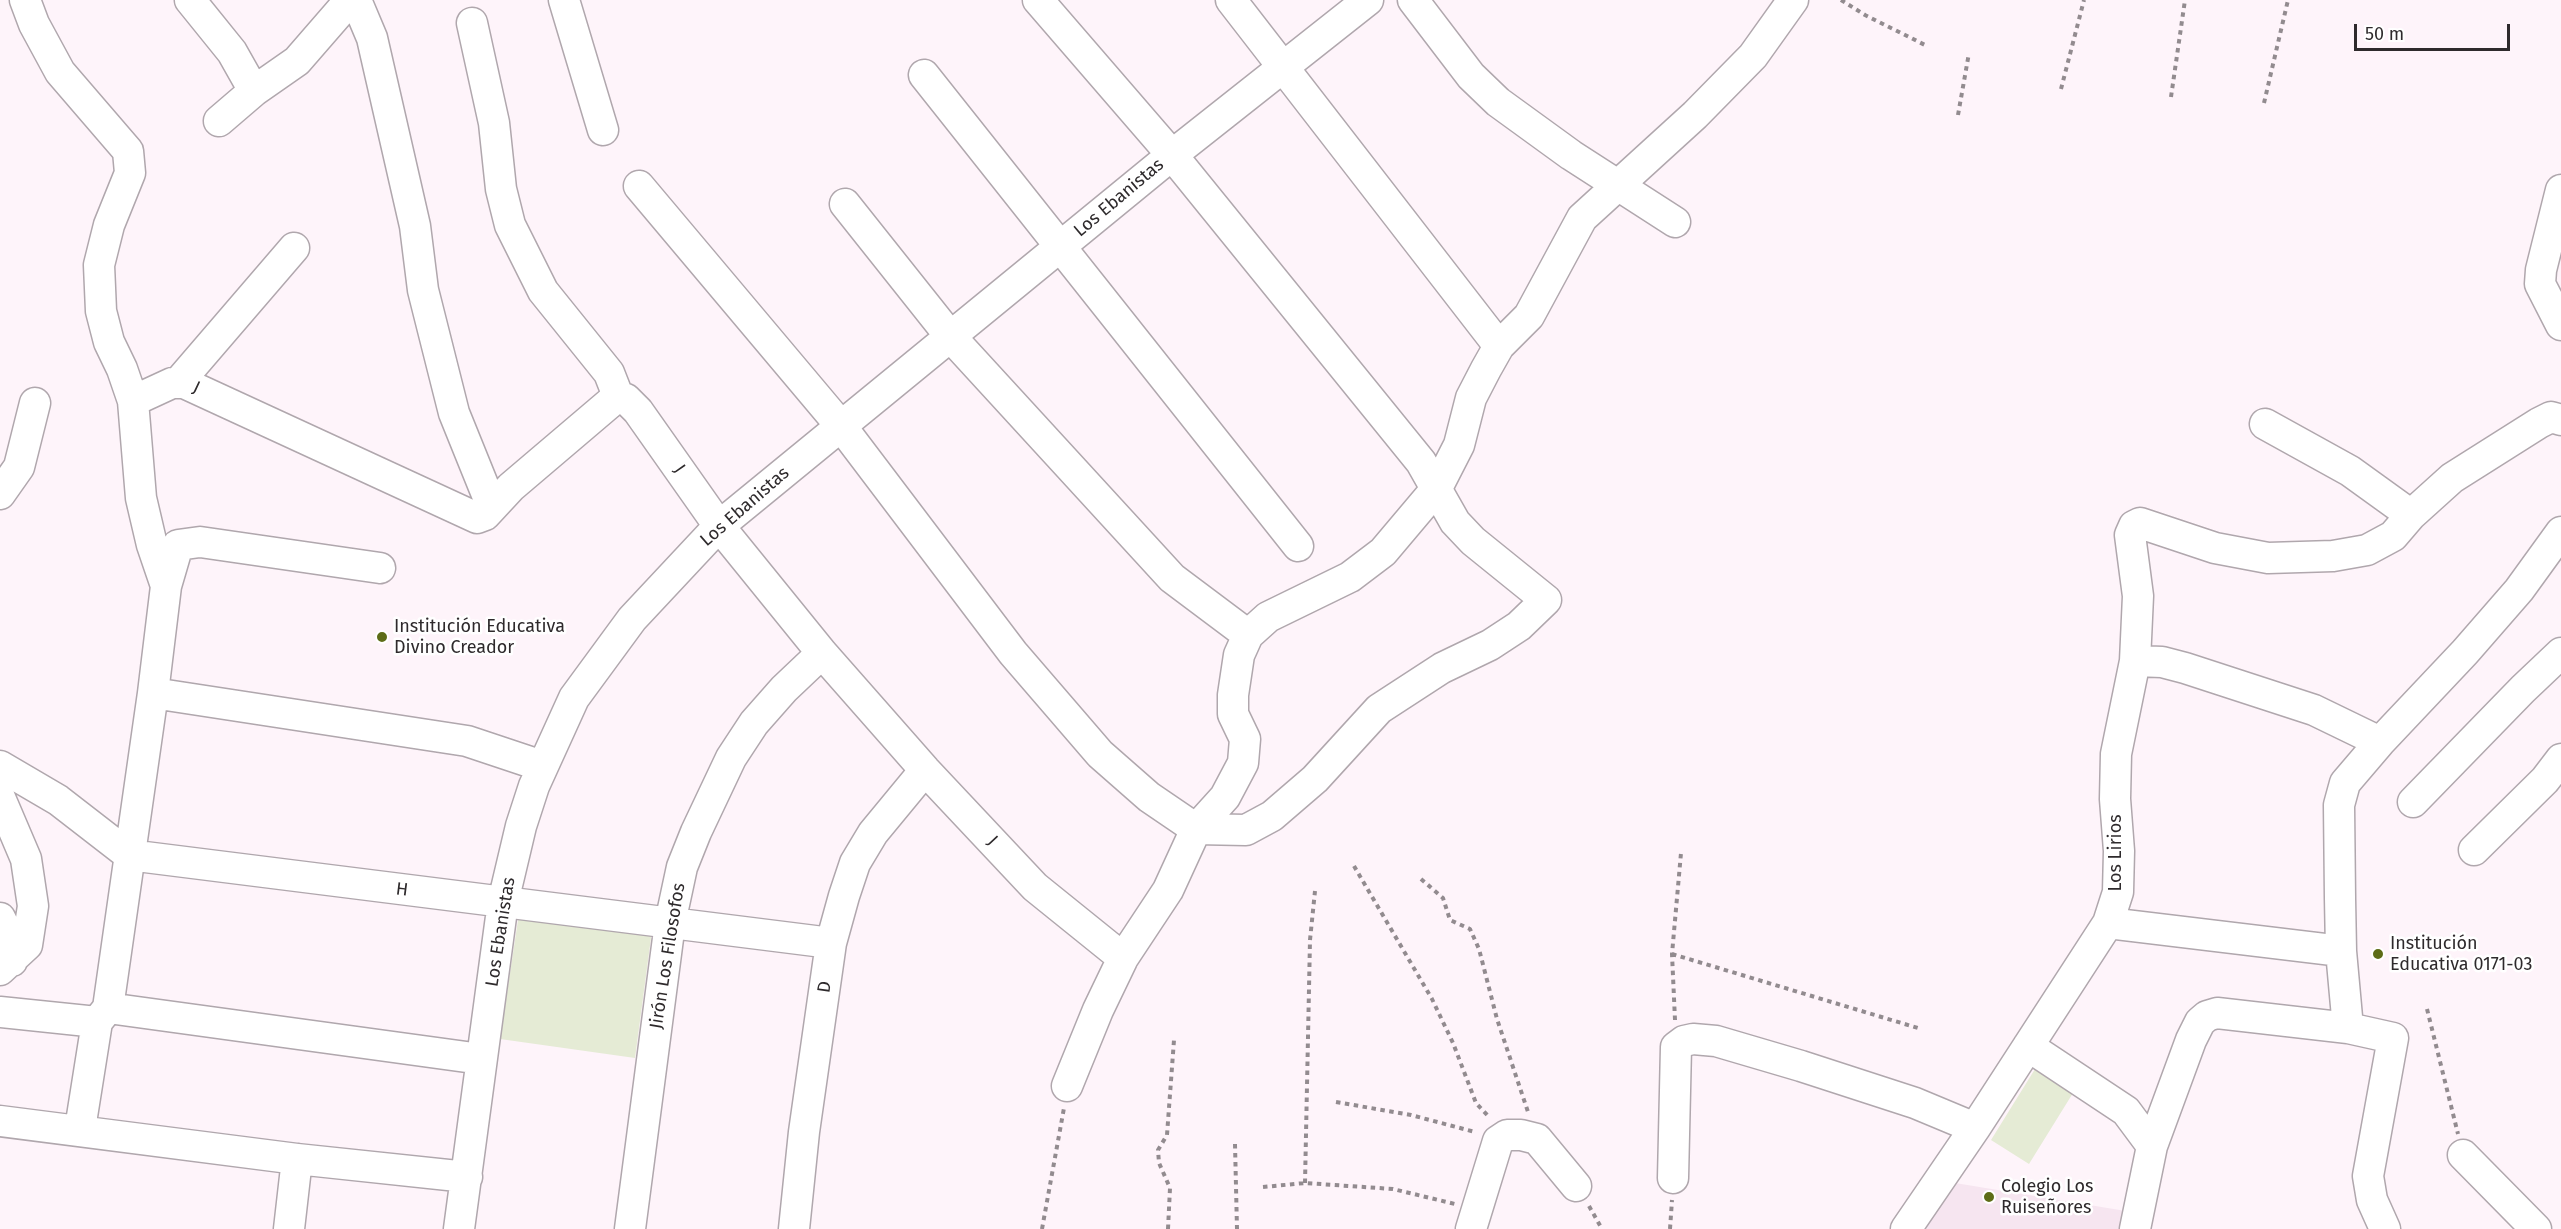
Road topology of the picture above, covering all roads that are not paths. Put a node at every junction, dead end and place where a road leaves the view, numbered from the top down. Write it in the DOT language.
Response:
graph roads {
  1 [pos="25,0"];
  2 [pos="190,0"];
  3 [pos="350,0"];
  4 [pos="356,0"];
  5 [pos="564,0"];
  6 [pos="1038,0"];
  7 [pos="1231,0"];
  8 [pos="1368,0"];
  9 [pos="1413,0"];
  10 [pos="1793,0"];
  11 [pos="472,23"];
  12 [pos="1284,67"];
  13 [pos="924,75"];
  14 [pos="254,91"];
  15 [pos="219,121"];
  16 [pos="603,130"];
  17 [pos="1172,154"];
  18 [pos="1618,185"];
  19 [pos="639,186"];
  20 [pos="2561,190"];
  21 [pos="845,204"];
  22 [pos="1675,222"];
  23 [pos="1061,246"];
  24 [pos="294,248"];
  25 [pos="2561,325"];
  26 [pos="950,336"];
  27 [pos="1499,346"];
  28 [pos="178,383"];
  29 [pos="618,396"];
  30 [pos="133,401"];
  31 [pos="34,403"];
  32 [pos="2561,420"];
  33 [pos="2265,424"];
  34 [pos="841,426"];
  35 [pos="1,488"];
  36 [pos="1437,488"];
  37 [pos="492,507"];
  38 [pos="2411,515"];
  39 [pos="719,526"];
  40 [pos="2561,532"];
  41 [pos="1298,546"];
  42 [pos="380,568"];
  43 [pos="166,586"];
  44 [pos="1248,635"];
  45 [pos="822,653"];
  46 [pos="2561,653"];
  47 [pos="2135,661"];
  48 [pos="153,693"];
  49 [pos="2379,742"];
  50 [pos="2561,759"];
  51 [pos="0,766"];
  52 [pos="542,766"];
  53 [pos="926,770"];
  54 [pos="0,798"];
  55 [pos="2413,802"];
  56 [pos="1196,829"];
  57 [pos="2474,850"];
  58 [pos="129,855"];
  59 [pos="503,902"];
  60 [pos="670,923"];
  61 [pos="2108,923"];
  62 [pos="2,924"];
  63 [pos="831,943"];
  64 [pos="2341,951"];
  65 [pos="1123,958"];
  66 [pos="6,965"];
  67 [pos="0,1012"];
  68 [pos="102,1015"];
  69 [pos="2348,1028"];
  70 [pos="2028,1046"];
  71 [pos="482,1059"];
  72 [pos="1067,1086"];
  73 [pos="0,1120"];
  74 [pos="1975,1128"];
  75 [pos="80,1129"];
  76 [pos="2152,1146"];
  77 [pos="2463,1155"];
  78 [pos="297,1159"];
  79 [pos="467,1177"];
  80 [pos="1673,1178"];
  81 [pos="1576,1186"];
  82 [pos="1474,1219"];
  83 [pos="468,1228"];
  84 [pos="289,1229"];
  85 [pos="630,1229"];
  86 [pos="794,1229"];
  87 [pos="1906,1229"];
  88 [pos="2135,1229"];
  89 [pos="2385,1229"];
  90 [pos="2536,1229"];
  1 -- 30 [label="street"];
  2 -- 14 [label="street"];
  3 -- 14 [label="street"];
  4 -- 37 [label="street"];
  5 -- 16 [label="street"];
  6 -- 17 [label="street"];
  7 -- 12 [label="street"];
  8 -- 12 [label="street, Los Ebanistas"];
  9 -- 18 [label="street"];
  10 -- 18 [label="street"];
  11 -- 29 [label="street"];
  12 -- 17 [label="street, Los Ebanistas"];
  12 -- 27 [label="street"];
  13 -- 23 [label="street"];
  14 -- 15 [label="street"];
  17 -- 23 [label="street, Los Ebanistas"];
  17 -- 36 [label="street"];
  18 -- 22 [label="street"];
  18 -- 27 [label="street"];
  19 -- 34 [label="street"];
  20 -- 25 [label="street"];
  21 -- 26 [label="street"];
  23 -- 26 [label="street, Los Ebanistas"];
  23 -- 41 [label="street"];
  24 -- 28 [label="street"];
  26 -- 34 [label="street, Los Ebanistas"];
  26 -- 44 [label="street"];
  27 -- 36 [label="street"];
  28 -- 30 [label="street, J"];
  28 -- 37 [label="street, J"];
  29 -- 37 [label="street, J"];
  29 -- 39 [label="street, J"];
  30 -- 43 [label="street"];
  31 -- 35 [label="street"];
  32 -- 38 [label="street"];
  33 -- 38 [label="street"];
  34 -- 39 [label="street, Los Ebanistas"];
  34 -- 56 [label="street"];
  36 -- 44 [label="street"];
  36 -- 56 [label="street"];
  38 -- 47 [label="street, Los Lirios"];
  39 -- 45 [label="street, J"];
  39 -- 52 [label="street, Los Ebanistas"];
  40 -- 49 [label="street"];
  42 -- 43 [label="street"];
  43 -- 48 [label="street"];
  44 -- 56 [label="street"];
  45 -- 53 [label="street, J"];
  45 -- 60 [label="street, Jirón Los Filosofos"];
  46 -- 55 [label="street"];
  47 -- 49 [label="street"];
  47 -- 61 [label="street, Los Lirios"];
  48 -- 52 [label="street"];
  48 -- 58 [label="street"];
  49 -- 64 [label="street"];
  50 -- 57 [label="street"];
  51 -- 58 [label="street"];
  52 -- 59 [label="street, Los Ebanistas"];
  53 -- 63 [label="street, D"];
  53 -- 65 [label="street, J"];
  54 -- 66 [label="street"];
  56 -- 65 [label="street"];
  58 -- 59 [label="street, H"];
  58 -- 68 [label="street"];
  59 -- 60 [label="street, H"];
  59 -- 71 [label="street, Los Ebanistas"];
  60 -- 63 [label="street, H"];
  60 -- 85 [label="street, Jirón Los Filosofos"];
  61 -- 64 [label="street"];
  61 -- 70 [label="street, Los Lirios"];
  62 -- 66 [label="street"];
  63 -- 86 [label="street, D"];
  64 -- 69 [label="street"];
  65 -- 72 [label="street"];
  67 -- 68 [label="street"];
  68 -- 71 [label="street"];
  68 -- 75 [label="street"];
  69 -- 76 [label="street"];
  69 -- 89 [label="street"];
  70 -- 74 [label="street, Los Lirios"];
  70 -- 76 [label="street"];
  71 -- 79 [label="street, Los Ebanistas"];
  73 -- 75 [label="street"];
  74 -- 80 [label="street"];
  74 -- 87 [label="street, Los Lirios"];
  75 -- 78 [label="street"];
  76 -- 88 [label="street"];
  77 -- 90 [label="street"];
  78 -- 79 [label="street"];
  78 -- 84 [label="street"];
  79 -- 83 [label="street, Los Ebanistas"];
  81 -- 82 [label="street"];
}
